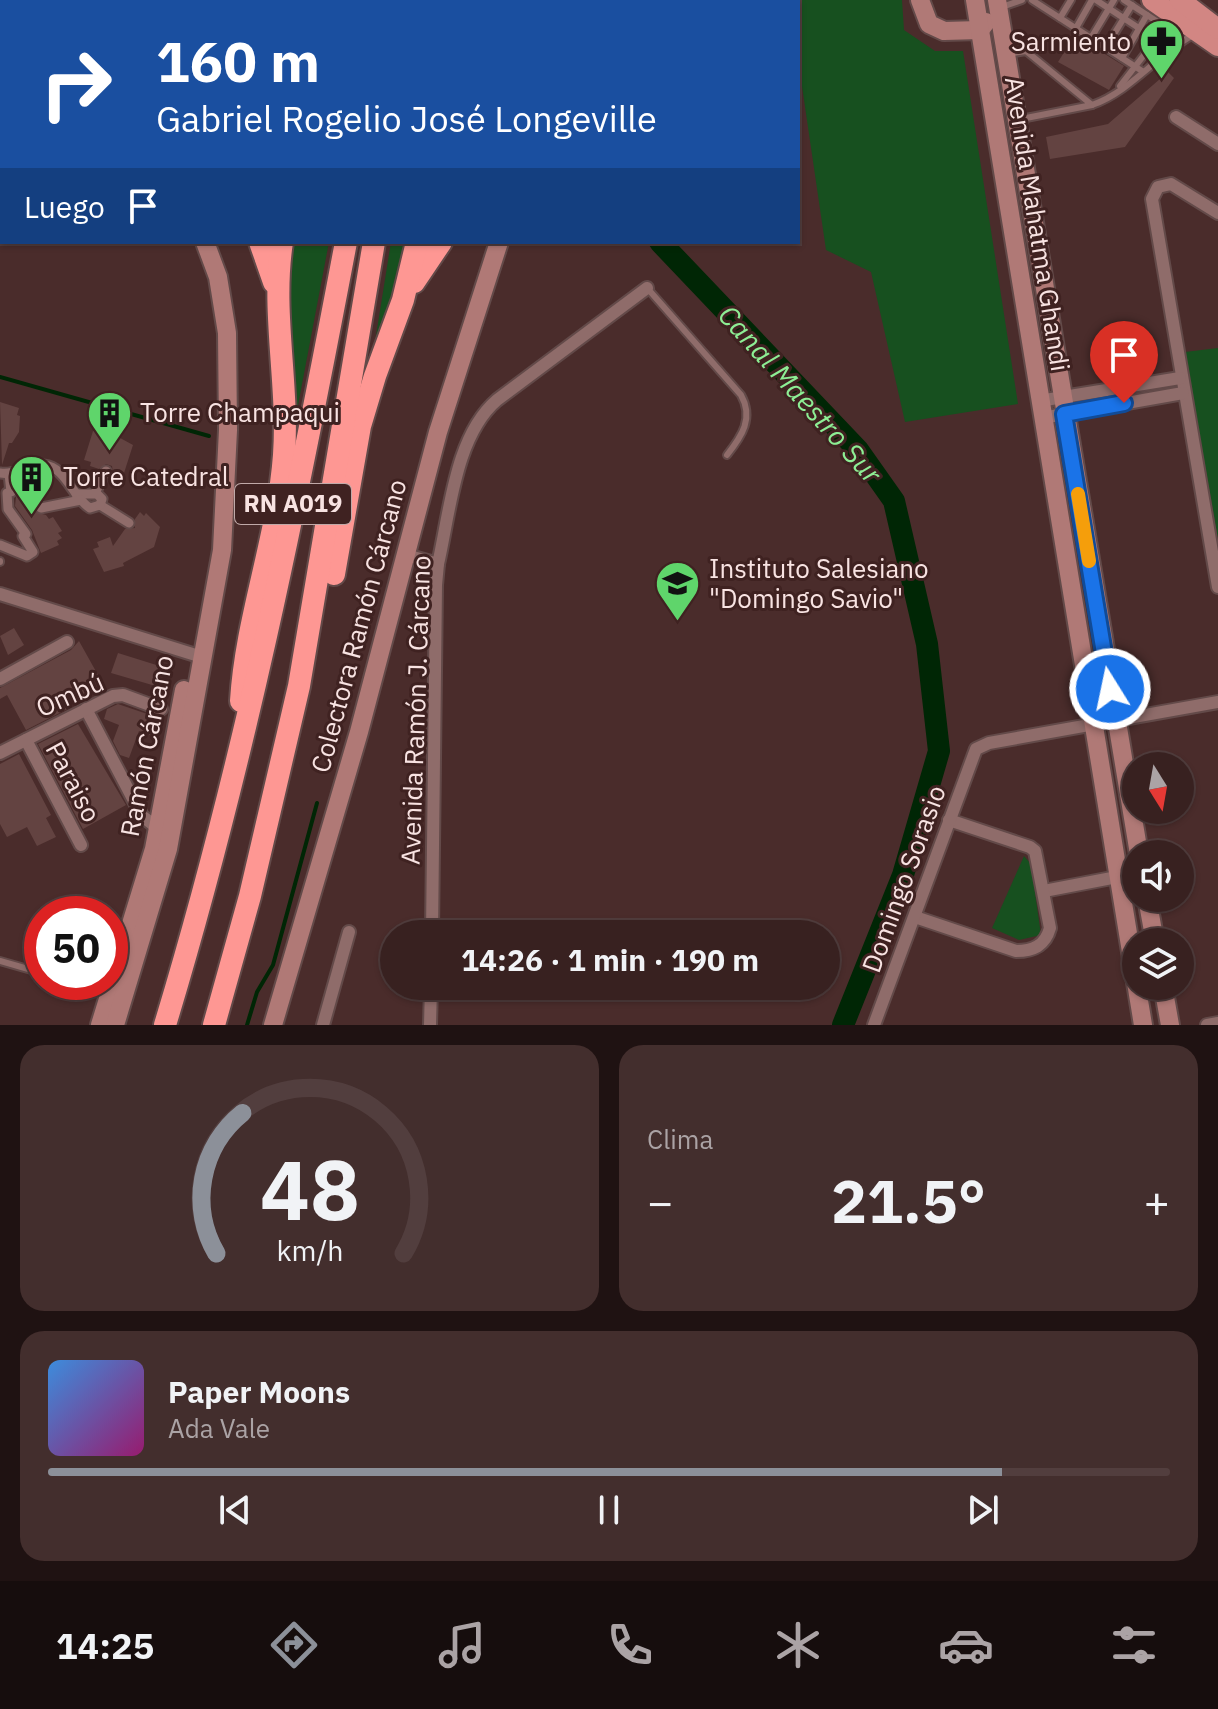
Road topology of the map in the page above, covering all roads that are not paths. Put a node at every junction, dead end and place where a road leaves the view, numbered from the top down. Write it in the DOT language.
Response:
graph roads {
  1 [pos="920,0"];
  2 [pos="975,0"];
  3 [pos="1022,0"];
  4 [pos="1032,0"];
  5 [pos="1049,0"];
  6 [pos="1071,0"];
  7 [pos="1094,0"];
  8 [pos="1114,0"];
  9 [pos="1124,0"];
  10 [pos="1145,0"];
  11 [pos="998,4"];
  12 [pos="1143,7"];
  13 [pos="1045,8"];
  14 [pos="1109,8"];
  15 [pos="1176,11"];
  16 [pos="1060,18"];
  17 [pos="1124,18"];
  18 [pos="1208,27"];
  19 [pos="1076,28"];
  20 [pos="1139,28"];
  21 [pos="980,30"];
  22 [pos="1091,38"];
  23 [pos="1157,40"];
  24 [pos="1218,46"];
  25 [pos="1106,47"];
  26 [pos="1006,54"];
  27 [pos="1122,58"];
  28 [pos="1139,68"];
  29 [pos="1092,105"];
  30 [pos="1176,117"];
  31 [pos="1017,120"];
  32 [pos="1218,144"];
  33 [pos="1218,213"];
  34 [pos="206,244"];
  35 [pos="261,244"];
  36 [pos="282,244"];
  37 [pos="346,244"];
  38 [pos="374,244"];
  39 [pos="417,244"];
  40 [pos="440,244"];
  41 [pos="498,244"];
  42 [pos="647,288"];
  43 [pos="403,300"];
  44 [pos="279,306"];
  45 [pos="1180,378"];
  46 [pos="1183,393"];
  47 [pos="1063,406"];
  48 [pos="1041,410"];
  49 [pos="727,455"];
  50 [pos="106,471"];
  51 [pos="5,474"];
  52 [pos="95,493"];
  53 [pos="0,496"];
  54 [pos="78,497"];
  55 [pos="100,505"];
  56 [pos="41,508"];
  57 [pos="2,514"];
  58 [pos="129,523"];
  59 [pos="0,545"];
  60 [pos="406,555"];
  61 [pos="438,564"];
  62 [pos="1218,587"];
  63 [pos="0,594"];
  64 [pos="67,642"];
  65 [pos="196,655"];
  66 [pos="0,679"];
  67 [pos="299,686"];
  68 [pos="1218,702"];
  69 [pos="86,709"];
  70 [pos="161,709"];
  71 [pos="1115,720"];
  72 [pos="1092,722"];
  73 [pos="26,740"];
  74 [pos="0,753"];
  75 [pos="238,766"];
  76 [pos="949,820"];
  77 [pos="165,831"];
  78 [pos="1136,840"];
  79 [pos="81,845"];
  80 [pos="1117,877"];
  81 [pos="1044,891"];
  82 [pos="915,917"];
  83 [pos="432,920"];
  84 [pos="349,932"];
  85 [pos="128,944"];
  86 [pos="0,961"];
  87 [pos="24,968"];
  88 [pos="109,1000"];
  89 [pos="113,1000"];
  90 [pos="431,1000"];
  91 [pos="1166,1000"];
  92 [pos="1218,1023"];
  93 [pos="100,1025"];
  94 [pos="115,1025"];
  95 [pos="165,1025"];
  96 [pos="214,1025"];
  97 [pos="273,1025"];
  98 [pos="323,1025"];
  99 [pos="430,1025"];
  100 [pos="874,1025"];
  101 [pos="1143,1025"];
  102 [pos="1170,1025"];
  103 [pos="1207,1025"];
  1 -- 21 [label="main road"];
  2 -- 21 [label="main road, Avenida Mahatma Ghandi"];
  3 -- 11 [label="lane"];
  4 -- 13 [label="lane"];
  5 -- 13 [label="lane"];
  6 -- 16 [label="lane"];
  7 -- 14 [label="lane"];
  7 -- 19 [label="lane"];
  8 -- 14 [label="lane"];
  9 -- 12 [label="lane"];
  10 -- 12 [label="lane"];
  11 -- 21 [label="main road"];
  11 -- 26 [label="main road, Avenida Mahatma Ghandi"];
  12 -- 15 [label="main road"];
  12 -- 17 [label="lane"];
  12 -- 20 [label="lane"];
  13 -- 16 [label="lane"];
  14 -- 17 [label="lane"];
  14 -- 22 [label="lane"];
  15 -- 18 [label="main road"];
  15 -- 23 [label="lane"];
  16 -- 19 [label="lane"];
  17 -- 20 [label="lane"];
  17 -- 25 [label="lane"];
  18 -- 24 [label="main road"];
  18 -- 28 [label="lane"];
  19 -- 22 [label="lane"];
  20 -- 23 [label="lane"];
  20 -- 27 [label="lane"];
  21 -- 48 [label="main road, Avenida Mahatma Ghandi"];
  22 -- 25 [label="lane"];
  23 -- 28 [label="lane"];
  25 -- 27 [label="lane"];
  26 -- 29 [label="lane"];
  26 -- 31 [label="main road, Avenida Mahatma Ghandi"];
  27 -- 28 [label="lane"];
  28 -- 29 [label="lane"];
  29 -- 31 [label="lane"];
  30 -- 32 [label="street"];
  31 -- 47 [label="main road, Avenida Mahatma Ghandi"];
  33 -- 45 [label="street"];
  34 -- 65 [label="main road, Ramón Cárcano"];
  35 -- 44 [label="highway"];
  36 -- 44 [label="highway"];
  37 -- 75 [label="highway, RN A019"];
  38 -- 67 [label="highway, RN A019"];
  39 -- 43 [label="highway"];
  40 -- 43 [label="highway"];
  41 -- 60 [label="main road, Colectora Ramón Cárcano"];
  42 -- 49 [label="lane"];
  42 -- 61 [label="street, Avenida Ramón J. Cárcano"];
  43 -- 67 [label="highway"];
  44 -- 75 [label="highway"];
  45 -- 46 [label="street"];
  45 -- 47 [label="street"];
  46 -- 47 [label="street"];
  46 -- 62 [label="street"];
  47 -- 48 [label="street"];
  47 -- 71 [label="main road, Avenida Mahatma Ghandi"];
  48 -- 72 [label="main road, Avenida Mahatma Ghandi"];
  50 -- 52 [label="street"];
  51 -- 54 [label="street"];
  51 -- 59 [label="street"];
  52 -- 54 [label="street"];
  52 -- 55 [label="street"];
  53 -- 57 [label="street"];
  54 -- 55 [label="street"];
  54 -- 56 [label="street"];
  55 -- 58 [label="street"];
  60 -- 61 [label="street"];
  60 -- 97 [label="main road, Colectora Ramón Cárcano"];
  61 -- 83 [label="street, Avenida Ramón J. Cárcano"];
  63 -- 65 [label="street"];
  64 -- 66 [label="street"];
  65 -- 77 [label="main road, Ramón Cárcano"];
  67 -- 96 [label="highway, RN A019"];
  68 -- 71 [label="street"];
  69 -- 70 [label="street, Ombú"];
  69 -- 73 [label="street, Ombú"];
  69 -- 77 [label="street"];
  71 -- 72 [label="street"];
  71 -- 78 [label="main road, Avenida Mahatma Ghandi"];
  72 -- 76 [label="street, Domingo Sorasio"];
  72 -- 80 [label="main road, Avenida Mahatma Ghandi"];
  73 -- 74 [label="street, Ombú"];
  73 -- 79 [label="street, Paraiso"];
  75 -- 95 [label="highway, RN A019"];
  76 -- 81 [label="street"];
  76 -- 82 [label="street, Domingo Sorasio"];
  77 -- 85 [label="main road, Ramón Cárcano"];
  80 -- 81 [label="street"];
  80 -- 101 [label="main road, Avenida Mahatma Ghandi"];
  81 -- 82 [label="street"];
  82 -- 100 [label="street, Domingo Sorasio"];
  84 -- 98 [label="street"];
  86 -- 87 [label="lane"];
  88 -- 93 [label="main road, Ramón Cárcano"];
  89 -- 94 [label="main road, Ramón Cárcano"];
  90 -- 99 [label="street"];
  91 -- 102 [label="main road"];
  92 -- 103 [label="street"];
}
